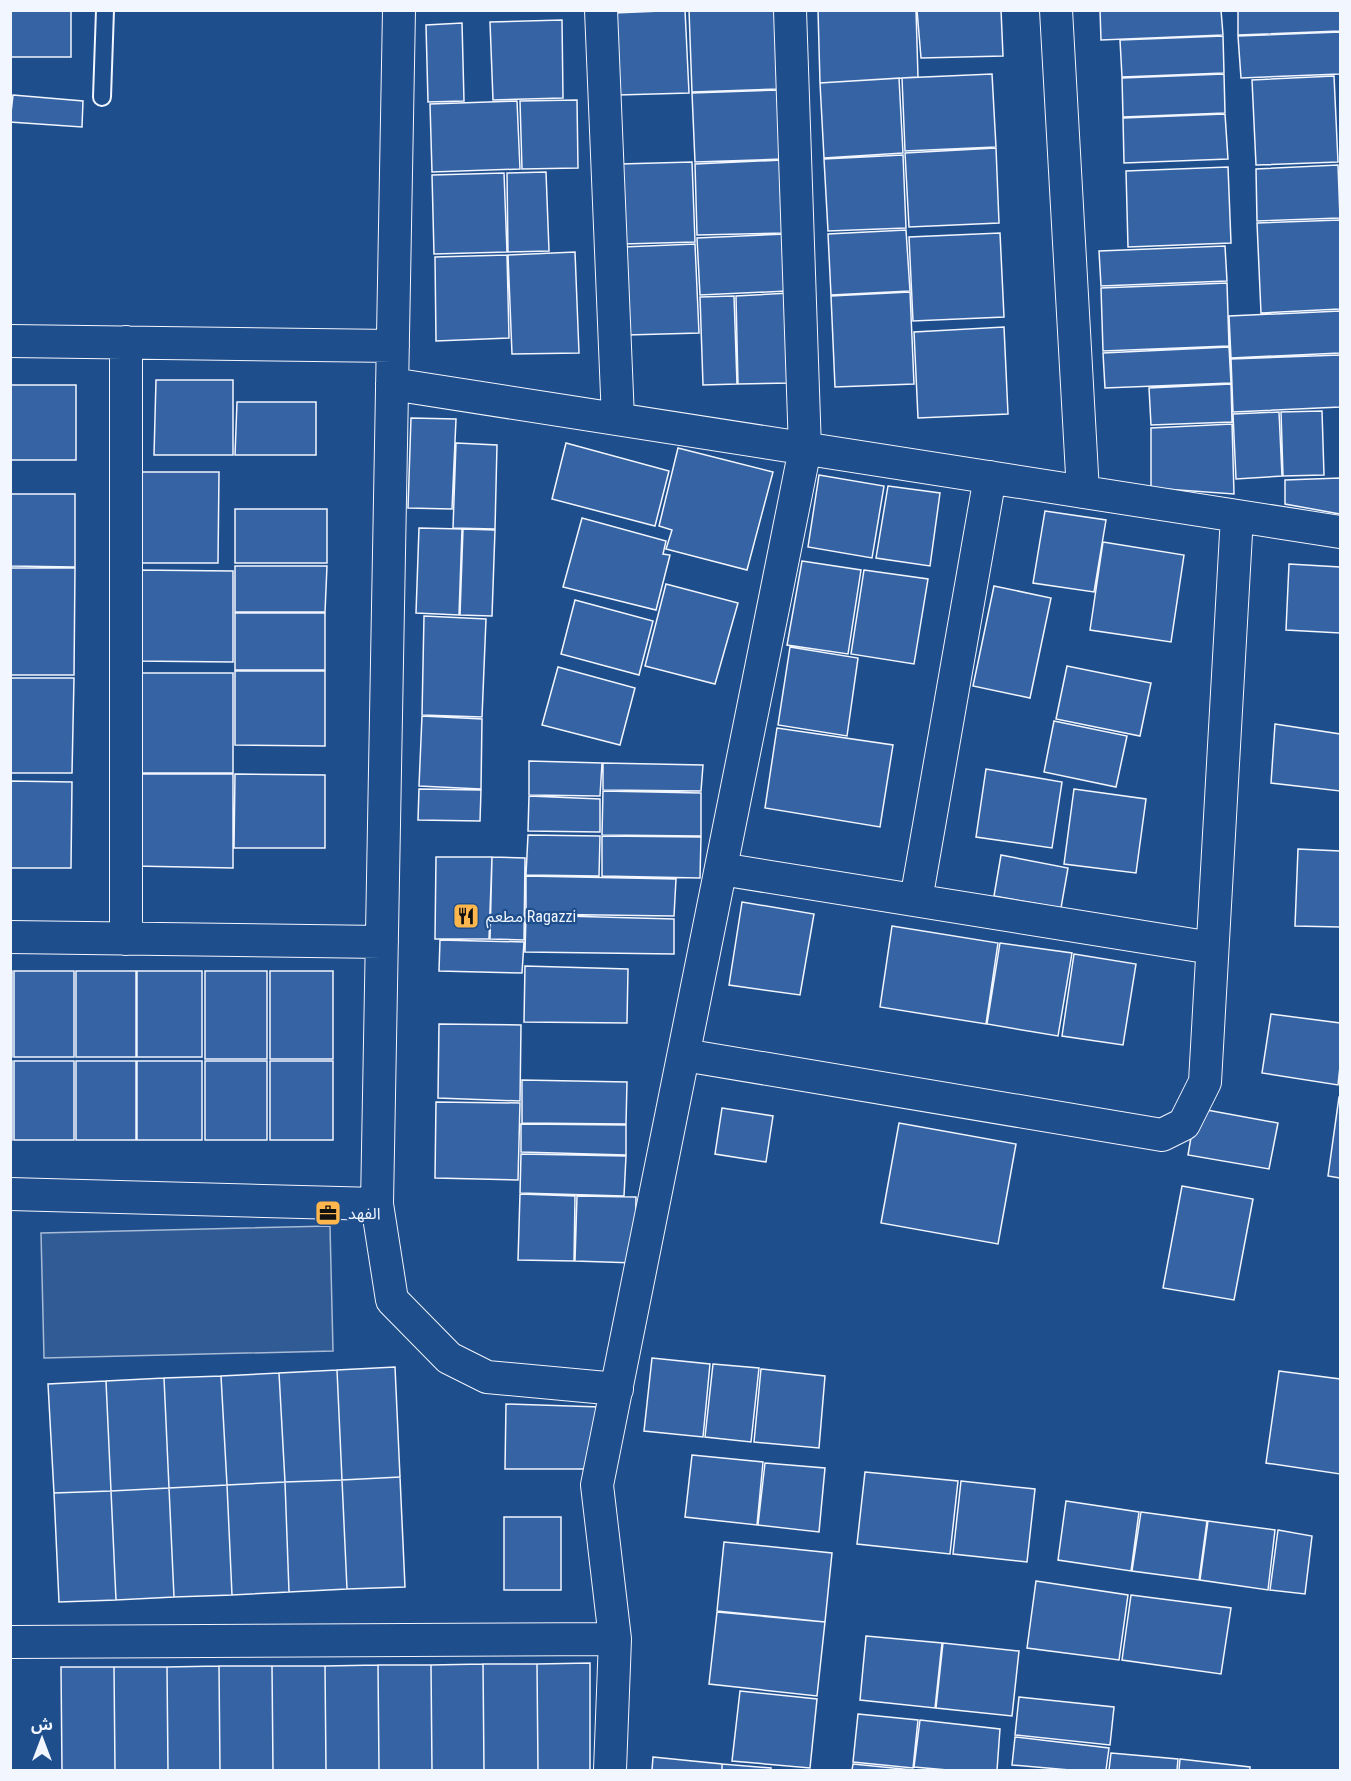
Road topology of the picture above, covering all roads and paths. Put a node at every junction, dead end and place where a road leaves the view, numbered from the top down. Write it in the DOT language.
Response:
graph roads {
  1 [pos="105,10"];
  2 [pos="399,10"];
  3 [pos="601,10"];
  4 [pos="790,10"];
  5 [pos="1056,10"];
  6 [pos="102,97"];
  7 [pos="10,341"];
  8 [pos="126,342"];
  9 [pos="393,346"];
  10 [pos="392,384"];
  11 [pos="618,419"];
  12 [pos="805,449"];
  13 [pos="990,477"];
  14 [pos="1083,492"];
  15 [pos="1237,516"];
  16 [pos="1341,532"];
  17 [pos="721,869"];
  18 [pos="916,900"];
  19 [pos="10,937"];
  20 [pos="126,939"];
  21 [pos="382,942"];
  22 [pos="1212,948"];
  23 [pos="684,1055"];
  24 [pos="10,1194"];
  25 [pos="377,1204"];
  26 [pos="617,1389"];
  27 [pos="615,1639"];
  28 [pos="10,1642"];
  29 [pos="610,1770"];
  1 -- 6 [label="lane"];
  2 -- 9 [label="street"];
  3 -- 11 [label="street"];
  4 -- 12 [label="street"];
  5 -- 14 [label="street"];
  7 -- 8 [label="street"];
  8 -- 9 [label="street"];
  8 -- 20 [label="street"];
  9 -- 10 [label="street"];
  10 -- 11 [label="street"];
  10 -- 21 [label="street"];
  11 -- 12 [label="street"];
  12 -- 13 [label="street"];
  12 -- 17 [label="street"];
  13 -- 14 [label="street"];
  13 -- 18 [label="street"];
  14 -- 15 [label="street"];
  15 -- 16 [label="street"];
  15 -- 22 [label="street"];
  17 -- 18 [label="street"];
  17 -- 23 [label="street"];
  18 -- 22 [label="street"];
  19 -- 20 [label="street"];
  20 -- 21 [label="street"];
  21 -- 25 [label="street"];
  22 -- 23 [label="street"];
  23 -- 26 [label="street"];
  24 -- 25 [label="street"];
  25 -- 26 [label="street"];
  26 -- 27 [label="street"];
  27 -- 28 [label="street"];
  27 -- 29 [label="street"];
}
